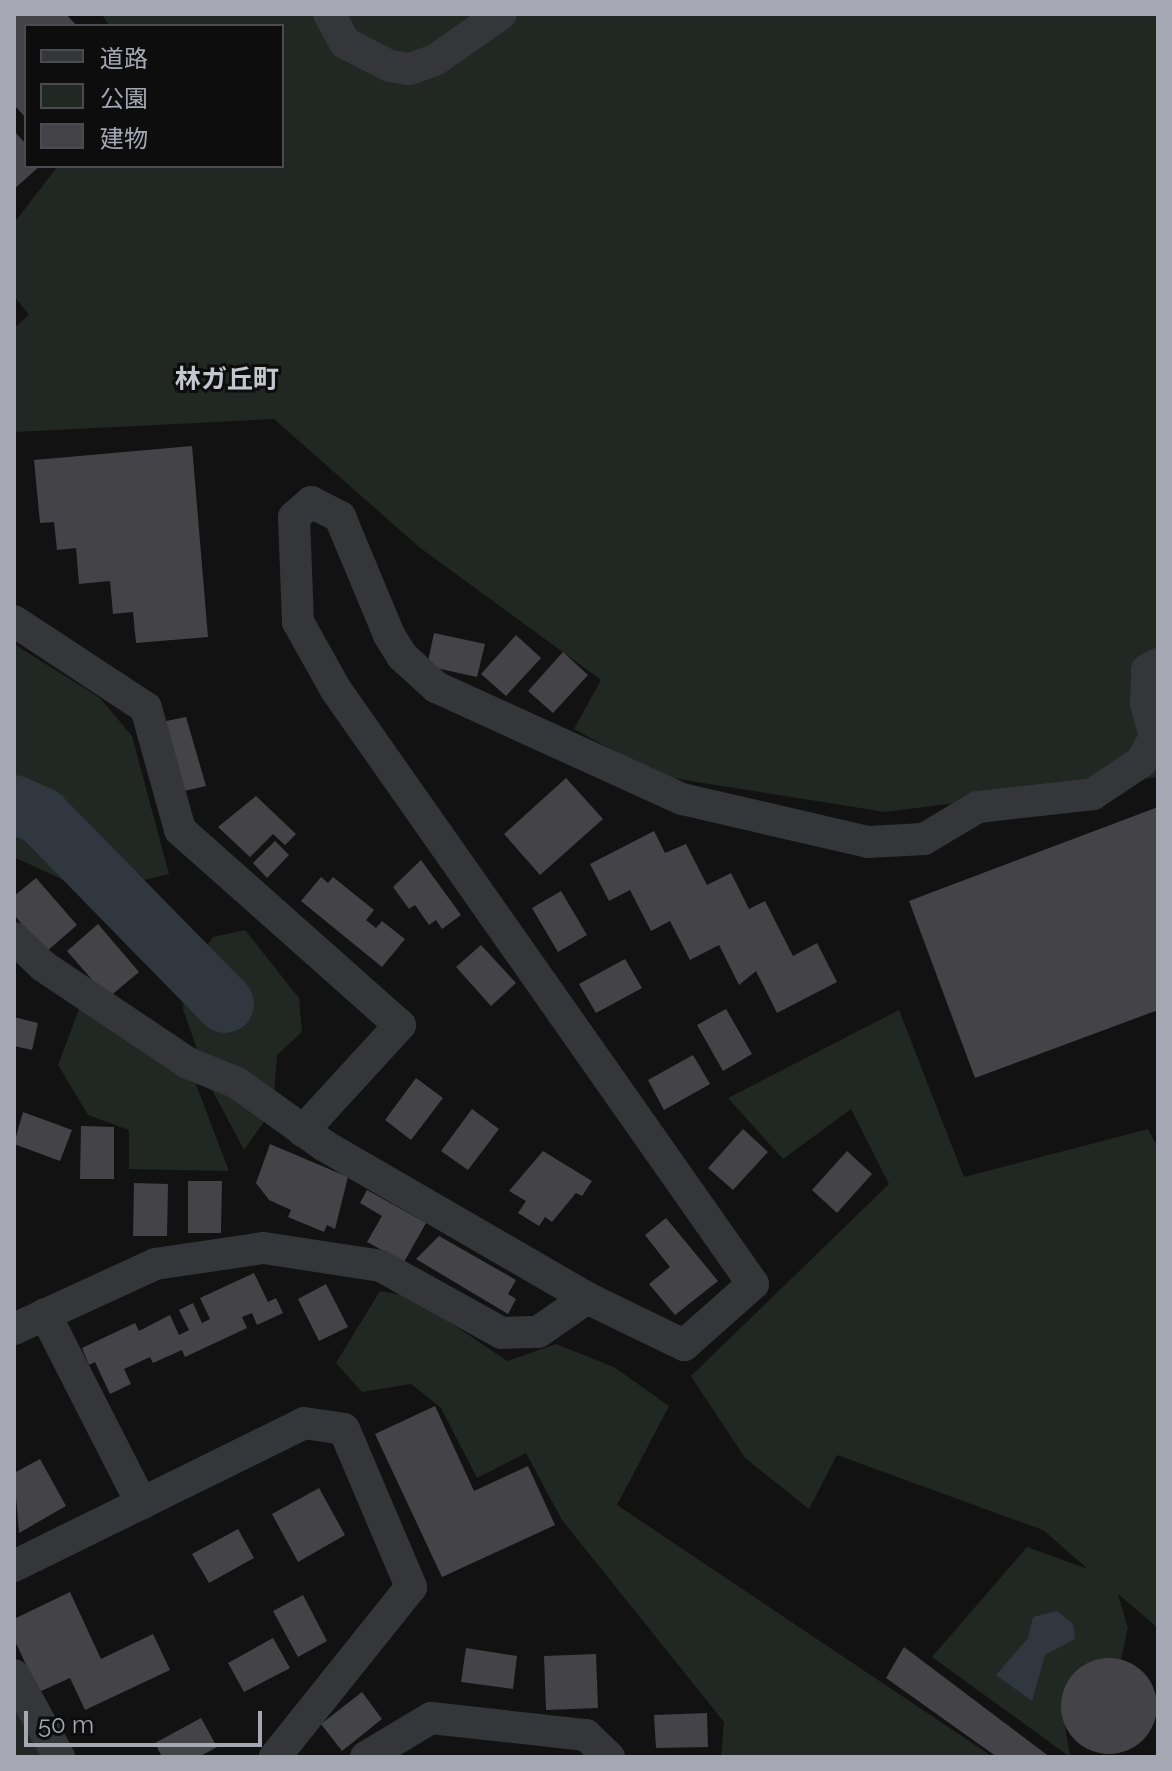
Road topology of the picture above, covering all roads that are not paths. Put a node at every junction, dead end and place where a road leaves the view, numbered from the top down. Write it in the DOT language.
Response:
graph roads {
  1 [pos="329,14"];
  2 [pos="501,14"];
  3 [pos="14,621"];
  4 [pos="1158,664"];
  5 [pos="14,938"];
  6 [pos="303,1131"];
  7 [pos="587,1298"];
  8 [pos="45,1314"];
  9 [pos="14,1329"];
  10 [pos="142,1504"];
  11 [pos="14,1566"];
  12 [pos="14,1675"];
  13 [pos="59,1757"];
  14 [pos="275,1757"];
  15 [pos="366,1757"];
  16 [pos="609,1757"];
  1 -- 2 [label="street"];
  3 -- 6 [label="street"];
  4 -- 7 [label="street"];
  5 -- 6 [label="street"];
  6 -- 7 [label="street"];
  7 -- 8 [label="street"];
  8 -- 9 [label="street"];
  8 -- 10 [label="street"];
  10 -- 11 [label="street"];
  10 -- 14 [label="street"];
  12 -- 13 [label="street"];
  15 -- 16 [label="street"];
}
